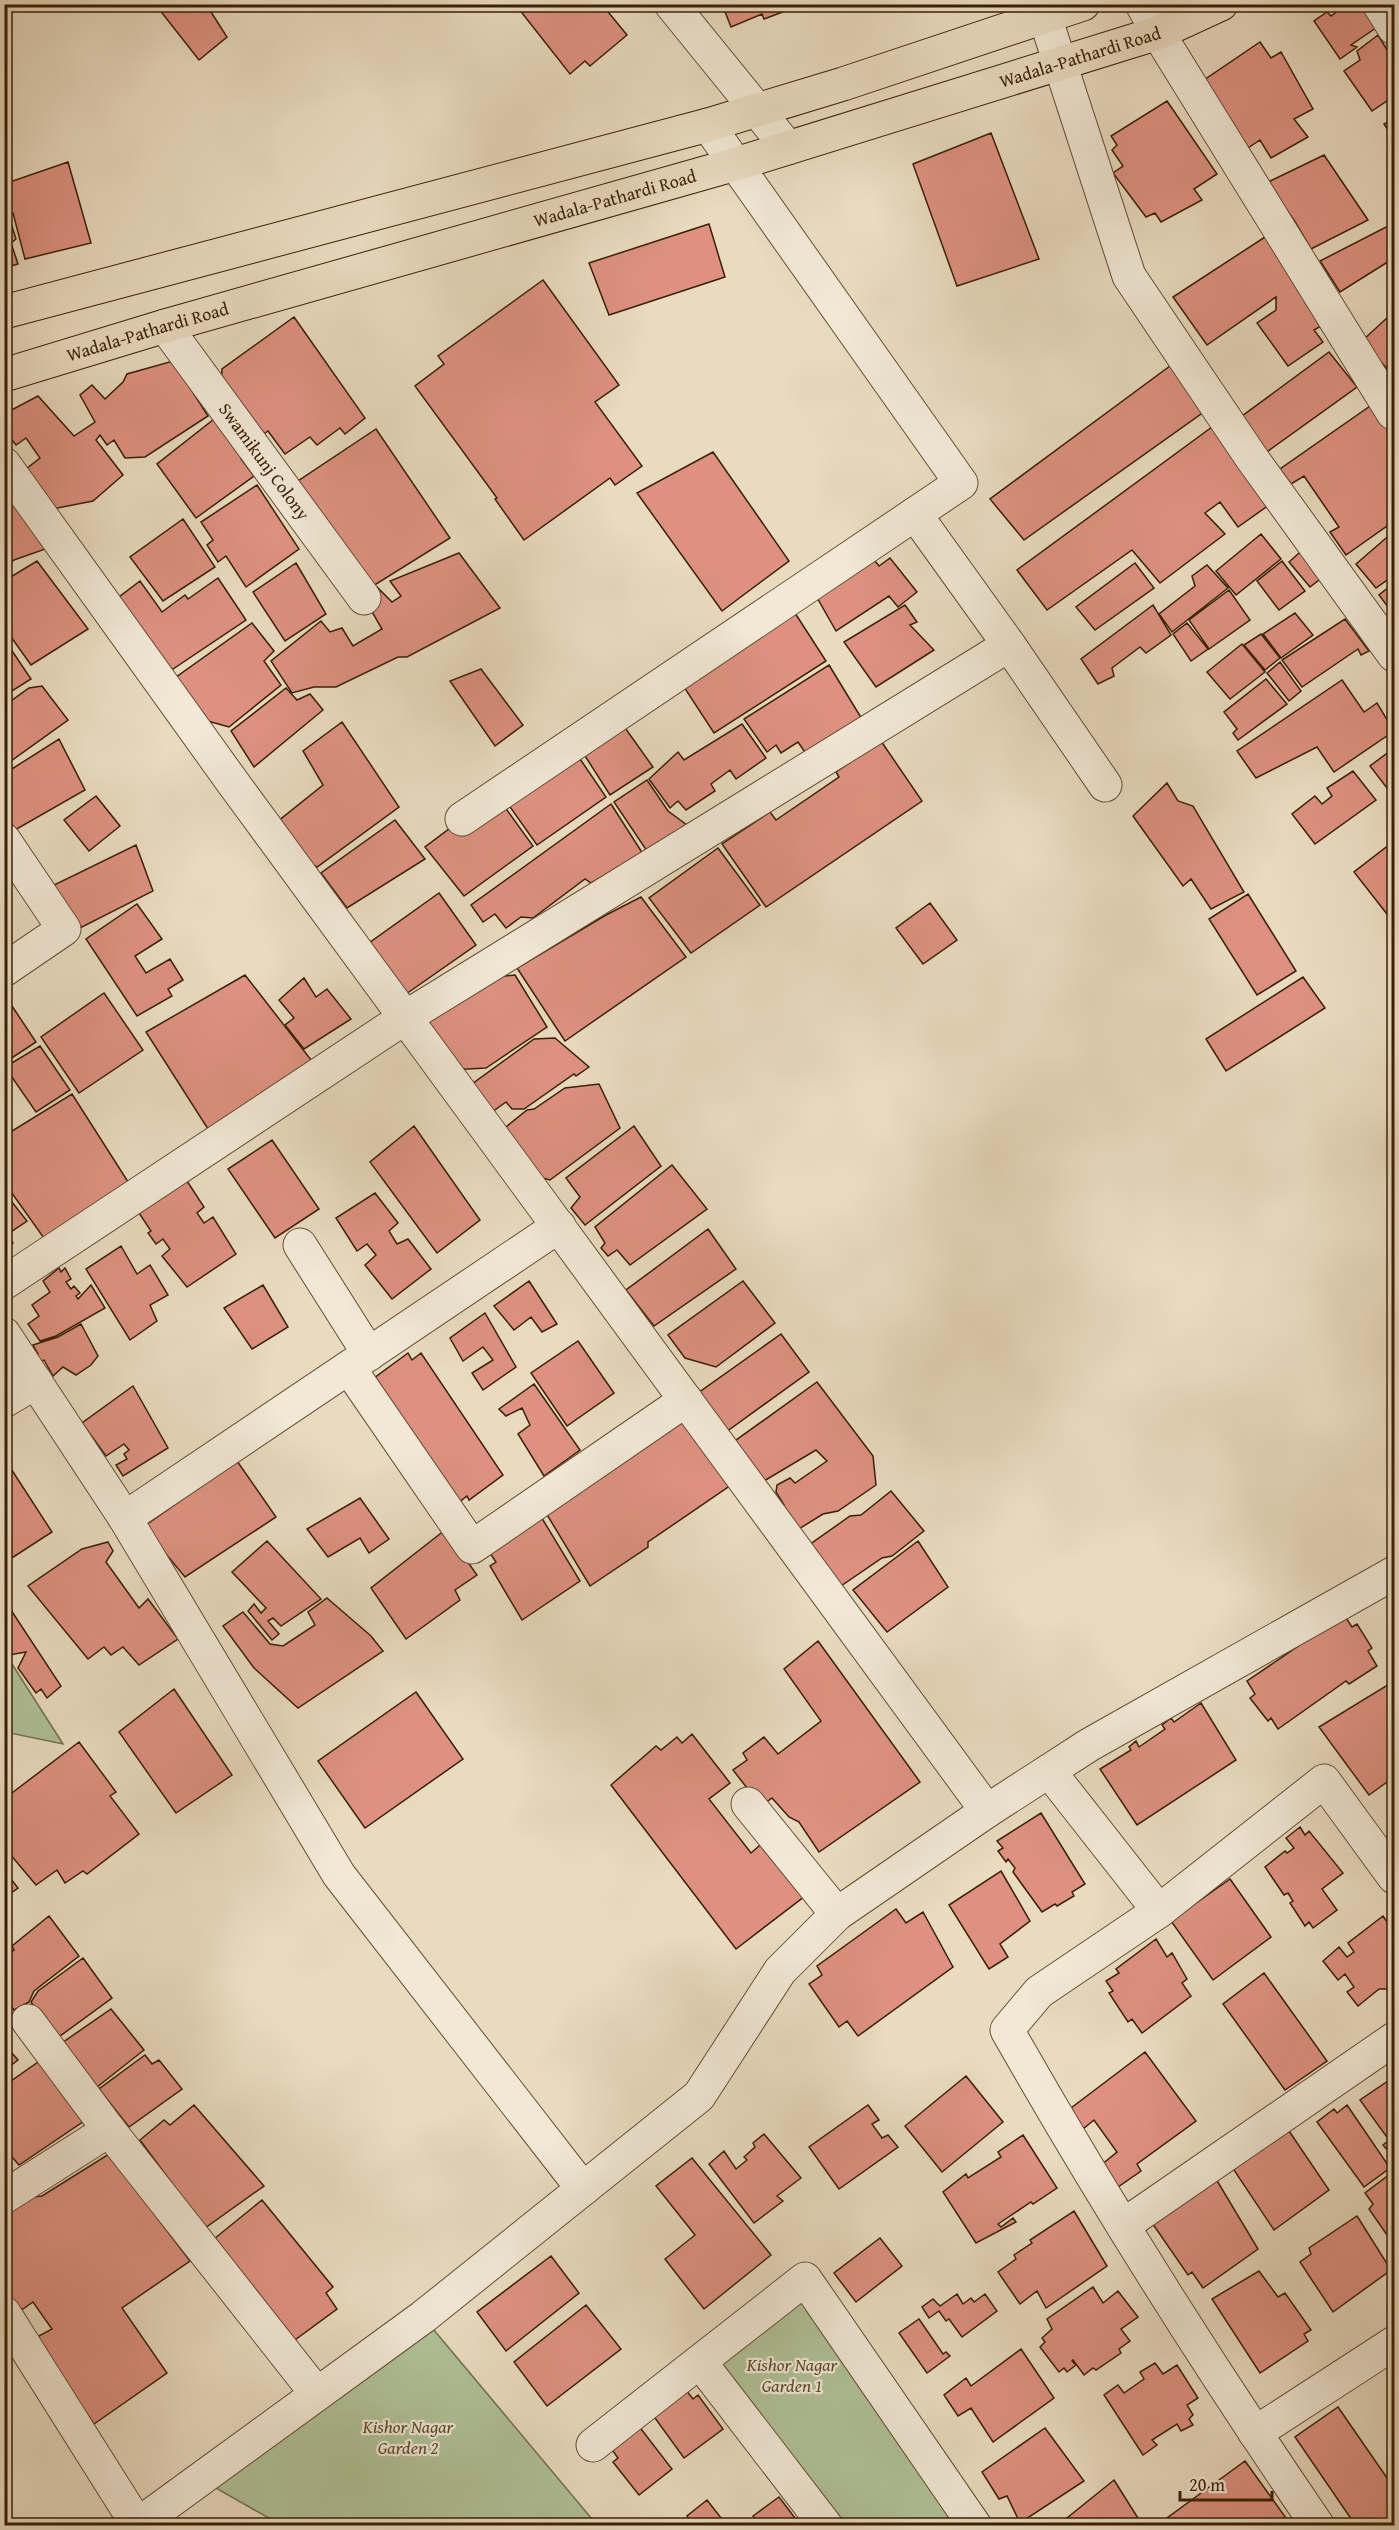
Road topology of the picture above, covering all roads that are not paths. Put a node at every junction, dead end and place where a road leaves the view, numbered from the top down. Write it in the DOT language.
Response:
graph roads {
  1 [pos="671,4"];
  2 [pos="1083,4"];
  3 [pos="1142,4"];
  4 [pos="1221,4"];
  5 [pos="1379,4"];
  6 [pos="1046,17"];
  7 [pos="1395,28"];
  8 [pos="1158,33"];
  9 [pos="1061,63"];
  10 [pos="756,111"];
  11 [pos="708,125"];
  12 [pos="788,148"];
  13 [pos="736,164"];
  14 [pos="4,312"];
  15 [pos="165,326"];
  16 [pos="4,375"];
  17 [pos="1393,413"];
  18 [pos="4,464"];
  19 [pos="915,514"];
  20 [pos="363,598"];
  21 [pos="1008,645"];
  22 [pos="1395,655"];
  23 [pos="1105,785"];
  24 [pos="462,819"];
  25 [pos="4,840"];
  26 [pos="4,970"];
  27 [pos="406,1017"];
  28 [pos="558,1226"];
  29 [pos="300,1245"];
  30 [pos="4,1283"];
  31 [pos="4,1334"];
  32 [pos="359,1361"];
  33 [pos="36,1382"];
  34 [pos="686,1400"];
  35 [pos="4,1401"];
  36 [pos="125,1518"];
  37 [pos="1395,1573"];
  38 [pos="1049,1771"];
  39 [pos="748,1804"];
  40 [pos="987,1810"];
  41 [pos="1395,1877"];
  42 [pos="1159,1911"];
  43 [pos="837,1914"];
  44 [pos="28,2021"];
  45 [pos="1395,2039"];
  46 [pos="109,2130"];
  47 [pos="583,2189"];
  48 [pos="4,2197"];
  49 [pos="1124,2225"];
  50 [pos="4,2313"];
  51 [pos="1395,2343"];
  52 [pos="700,2362"];
  53 [pos="317,2394"];
  54 [pos="1254,2433"];
  55 [pos="593,2445"];
  56 [pos="137,2525"];
  57 [pos="826,2526"];
  58 [pos="975,2526"];
  59 [pos="1318,2526"];
  1 -- 10 [label="street"];
  2 -- 6 [label="main road"];
  3 -- 8 [label="street"];
  4 -- 8 [label="main road, Wadala-Pathardi Road"];
  5 -- 7 [label="street"];
  6 -- 9 [label="street"];
  6 -- 10 [label="main road"];
  8 -- 9 [label="main road, Wadala-Pathardi Road"];
  8 -- 17 [label="street"];
  9 -- 12 [label="main road, Wadala-Pathardi Road"];
  9 -- 22 [label="street"];
  10 -- 11 [label="main road"];
  10 -- 12 [label="street"];
  11 -- 13 [label="street"];
  11 -- 14 [label="main road"];
  12 -- 13 [label="main road, Wadala-Pathardi Road"];
  13 -- 15 [label="main road, Wadala-Pathardi Road"];
  13 -- 19 [label="street"];
  15 -- 16 [label="main road, Wadala-Pathardi Road"];
  15 -- 20 [label="street, Swamikunj Colony"];
  18 -- 27 [label="street"];
  19 -- 21 [label="street"];
  19 -- 24 [label="street"];
  21 -- 23 [label="street"];
  21 -- 27 [label="street"];
  25 -- 26 [label="street"];
  27 -- 28 [label="street"];
  27 -- 30 [label="street"];
  28 -- 32 [label="street"];
  28 -- 34 [label="street"];
  29 -- 32 [label="street"];
  31 -- 33 [label="street"];
  32 -- 34 [label="street"];
  32 -- 36 [label="street"];
  33 -- 35 [label="street"];
  33 -- 36 [label="street"];
  34 -- 40 [label="street"];
  36 -- 47 [label="street"];
  37 -- 38 [label="street"];
  38 -- 40 [label="street"];
  38 -- 42 [label="street"];
  39 -- 43 [label="street"];
  40 -- 43 [label="street"];
  41 -- 42 [label="street"];
  42 -- 49 [label="street"];
  43 -- 47 [label="street"];
  44 -- 46 [label="street"];
  45 -- 49 [label="street"];
  46 -- 48 [label="street"];
  46 -- 53 [label="street"];
  47 -- 53 [label="street"];
  49 -- 54 [label="street"];
  50 -- 56 [label="street"];
  51 -- 54 [label="street"];
  52 -- 55 [label="street"];
  52 -- 57 [label="street"];
  52 -- 58 [label="street"];
  53 -- 56 [label="street"];
  54 -- 59 [label="street"];
}
